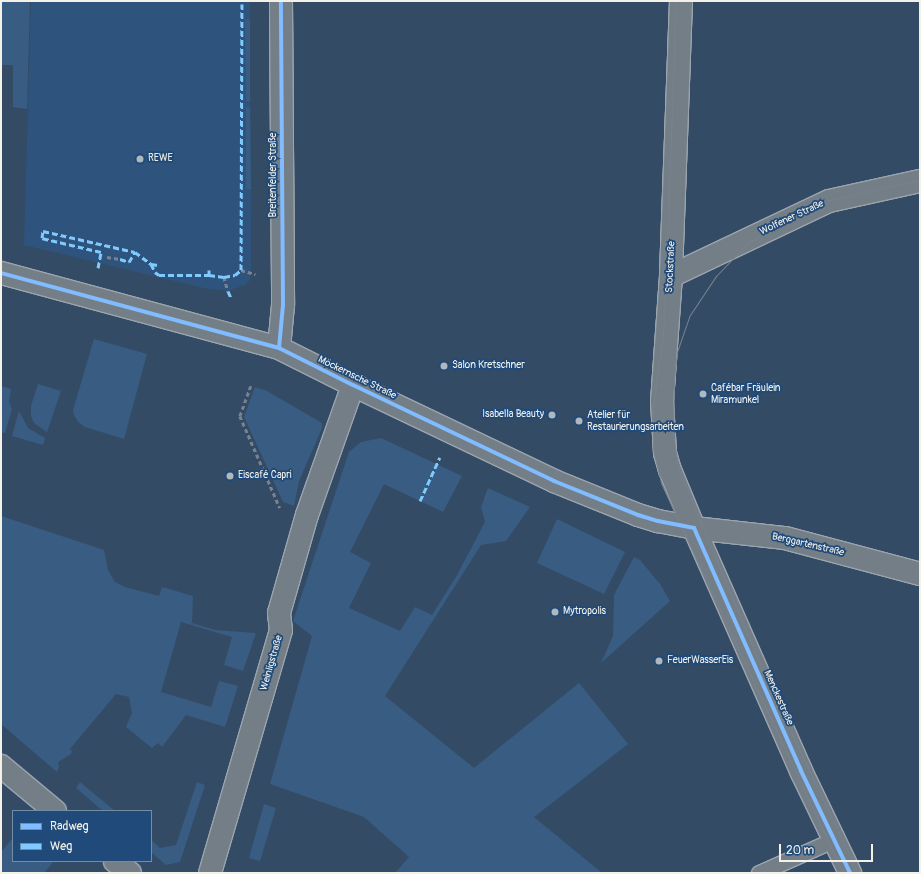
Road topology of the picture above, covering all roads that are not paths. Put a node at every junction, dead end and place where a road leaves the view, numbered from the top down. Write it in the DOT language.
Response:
graph roads {
  1 [pos="281,1"];
  2 [pos="681,1"];
  3 [pos="920,181"];
  4 [pos="1,273"];
  5 [pos="671,276"];
  6 [pos="279,348"];
  7 [pos="353,385"];
  8 [pos="694,528"];
  9 [pos="920,574"];
  10 [pos="1,766"];
  11 [pos="55,810"];
  12 [pos="833,840"];
  13 [pos="117,862"];
  14 [pos="130,873"];
  15 [pos="210,873"];
  16 [pos="759,873"];
  17 [pos="850,873"];
  1 -- 6 [label="street, Breitenfelder Straße"];
  2 -- 5 [label="street, Stockstraße"];
  3 -- 5 [label="street, Wolfener Straße"];
  4 -- 6 [label="street, Möckernsche Straße"];
  5 -- 8 [label="street, Stockstraße"];
  6 -- 7 [label="street, Möckernsche Straße"];
  7 -- 8 [label="street, Möckernsche Straße"];
  7 -- 15 [label="street, Weinligstraße"];
  8 -- 9 [label="street, Berggartenstraße"];
  8 -- 12 [label="street, Menckestraße"];
  10 -- 11 [label="street"];
  12 -- 16 [label="lane"];
  12 -- 17 [label="street, Menckestraße"];
  13 -- 14 [label="street"];
}
